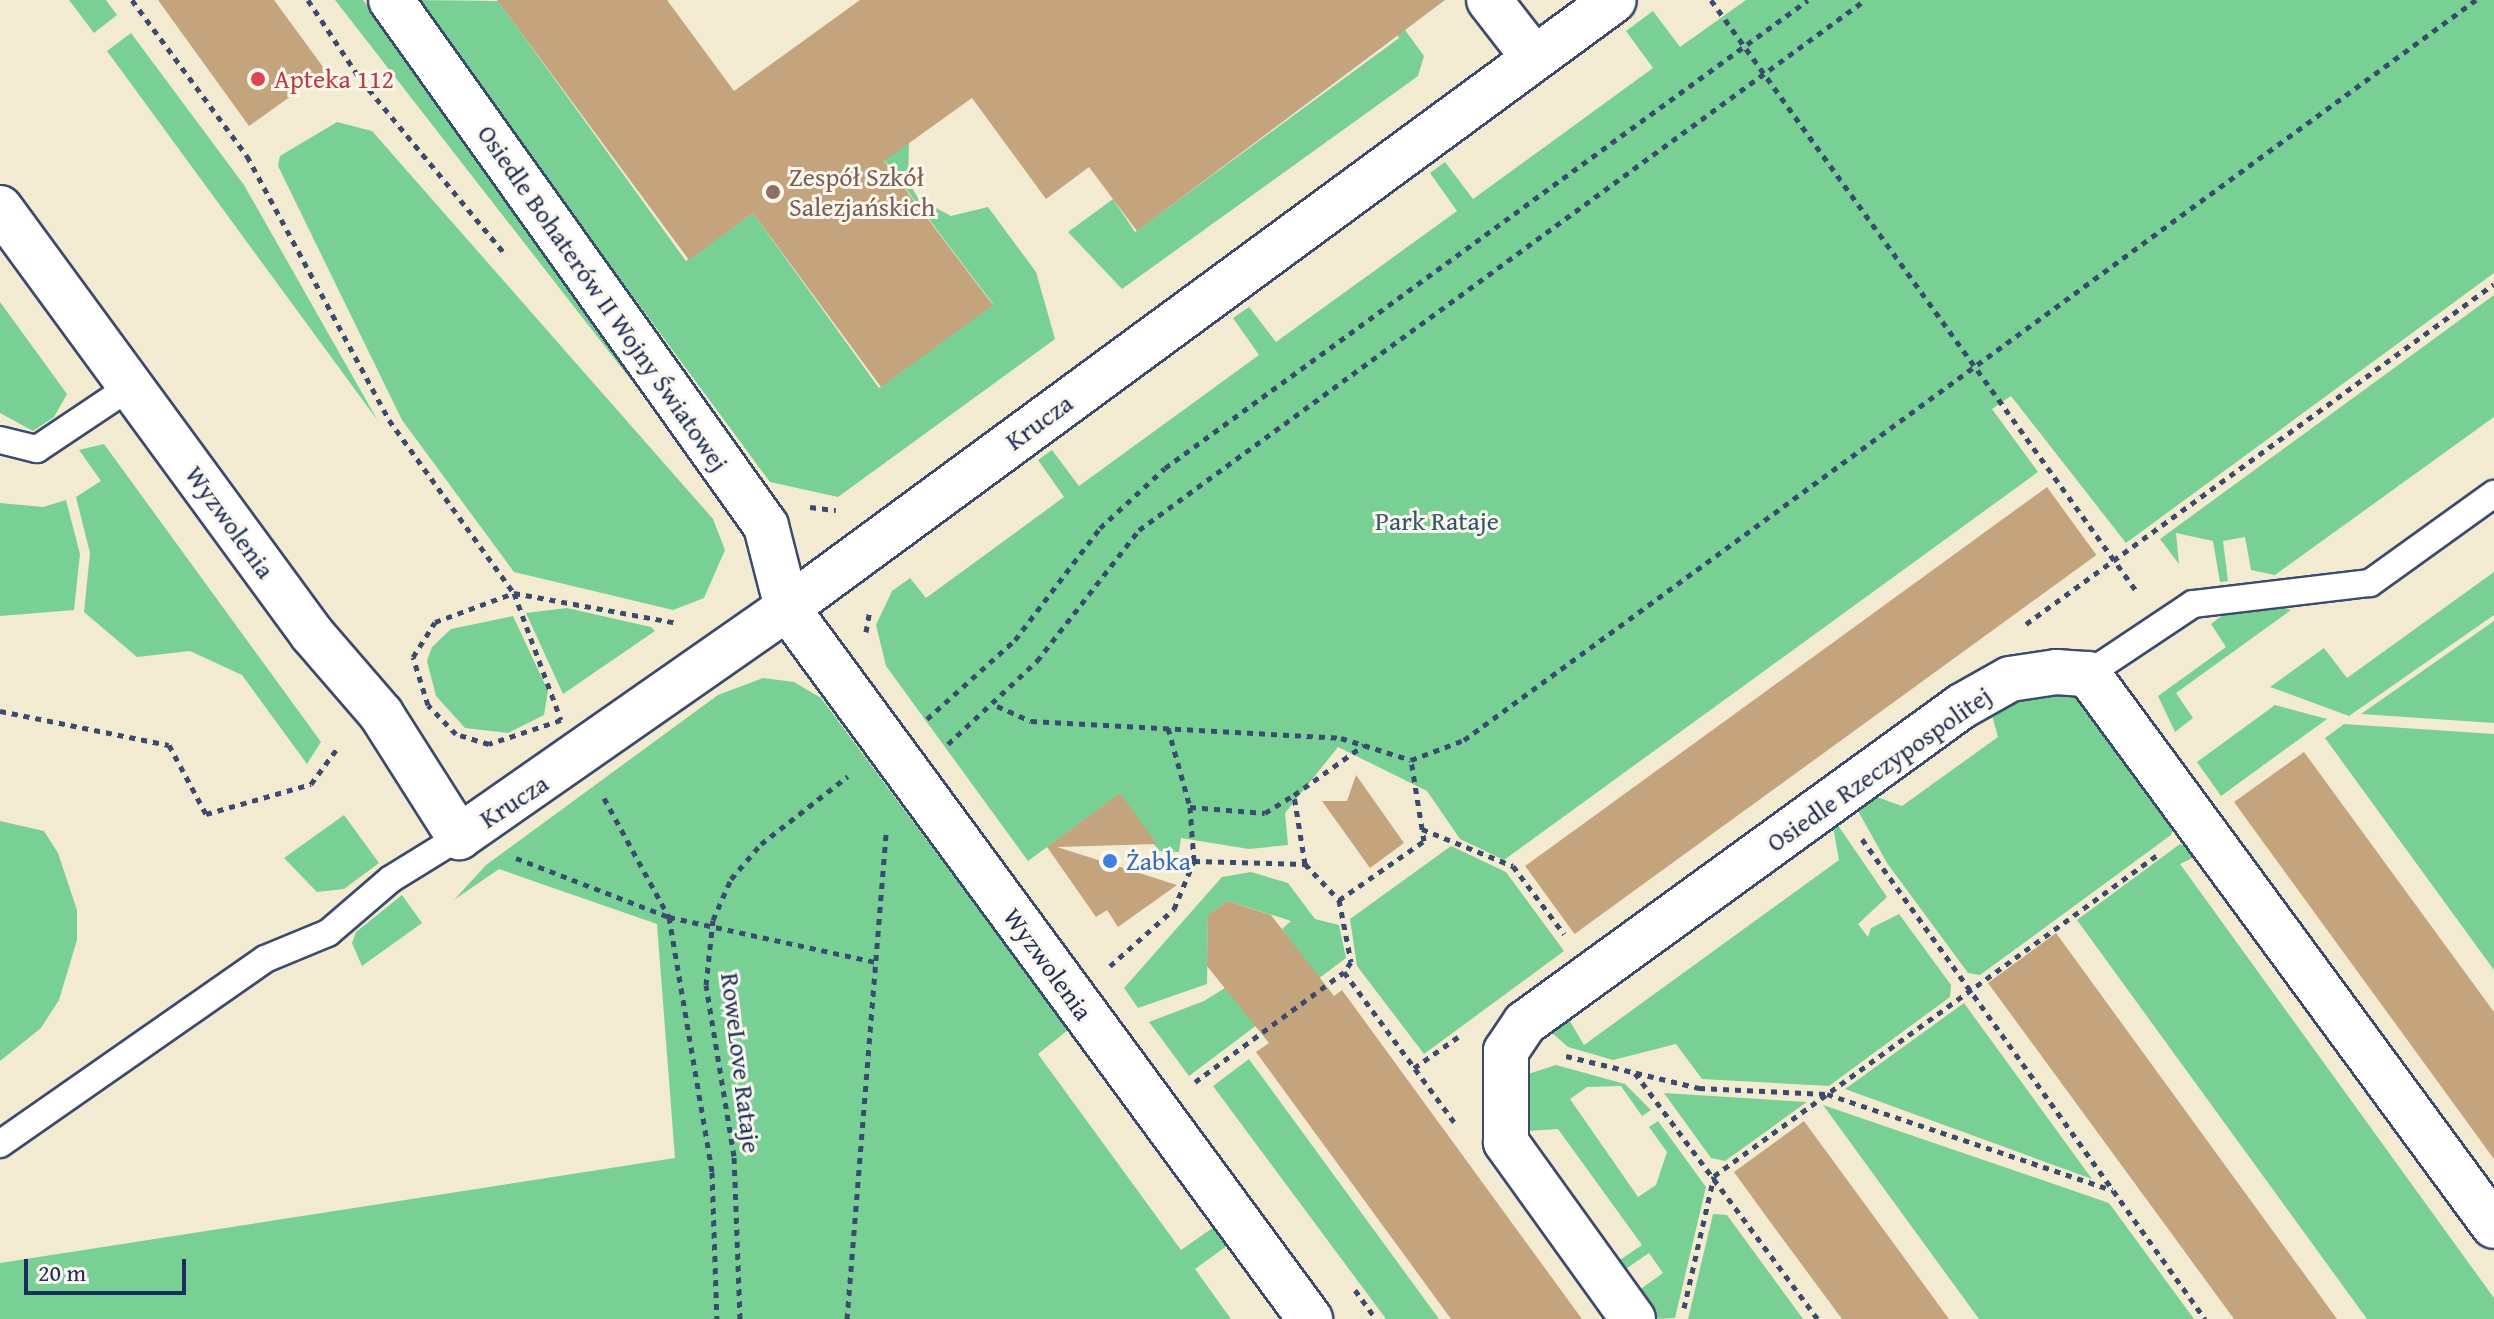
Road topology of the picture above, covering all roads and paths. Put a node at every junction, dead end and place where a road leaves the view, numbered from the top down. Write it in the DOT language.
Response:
graph roads {
  1 [pos="132,0"];
  2 [pos="308,0"];
  3 [pos="391,0"];
  4 [pos="1489,0"];
  5 [pos="1614,0"];
  6 [pos="1711,0"];
  7 [pos="1808,0"];
  8 [pos="1865,0"];
  9 [pos="2476,0"];
  10 [pos="1744,47"];
  11 [pos="1534,58"];
  12 [pos="1764,74"];
  13 [pos="0,208"];
  14 [pos="512,262"];
  15 [pos="1974,366"];
  16 [pos="131,386"];
  17 [pos="0,440"];
  18 [pos="2494,494"];
  19 [pos="514,593"];
  20 [pos="787,608"];
  21 [pos="2158,622"];
  22 [pos="674,635"];
  23 [pos="2088,674"];
  24 [pos="997,706"];
  25 [pos="573,710"];
  26 [pos="0,711"];
  27 [pos="1168,728"];
  28 [pos="571,738"];
  29 [pos="1364,745"];
  30 [pos="339,746"];
  31 [pos="899,760"];
  32 [pos="1411,760"];
  33 [pos="1294,795"];
  34 [pos="1833,798"];
  35 [pos="1190,807"];
  36 [pos="2200,824"];
  37 [pos="1422,829"];
  38 [pos="459,837"];
  39 [pos="1194,861"];
  40 [pos="1305,864"];
  41 [pos="1339,900"];
  42 [pos="669,917"];
  43 [pos="712,926"];
  44 [pos="1568,939"];
  45 [pos="876,962"];
  46 [pos="1344,972"];
  47 [pos="1100,975"];
  48 [pos="1968,993"];
  49 [pos="1455,1040"];
  50 [pos="1506,1051"];
  51 [pos="1634,1072"];
  52 [pos="1185,1089"];
  53 [pos="1827,1094"];
  54 [pos="1460,1131"];
  55 [pos="0,1144"];
  56 [pos="1714,1176"];
  57 [pos="2112,1190"];
  58 [pos="2494,1226"];
  59 [pos="717,1319"];
  60 [pos="740,1319"];
  61 [pos="847,1319"];
  62 [pos="1310,1319"];
  63 [pos="1633,1319"];
  64 [pos="1680,1319"];
  65 [pos="1818,1319"];
  66 [pos="2205,1319"];
  1 -- 19 [label="path"];
  2 -- 14 [label="path"];
  3 -- 20 [label="street, Osiedle Bohaterów II Wojny Światowej"];
  4 -- 11 [label="street"];
  5 -- 11 [label="street, Krucza"];
  6 -- 10 [label="path"];
  7 -- 10 [label="path"];
  8 -- 12 [label="path"];
  9 -- 15 [label="path"];
  10 -- 12 [label="path"];
  10 -- 31 [label="path"];
  11 -- 20 [label="street, Krucza"];
  12 -- 15 [label="path"];
  12 -- 24 [label="path"];
  13 -- 16 [label="street, Wyzwolenia"];
  15 -- 21 [label="path"];
  15 -- 32 [label="path"];
  16 -- 17 [label="lane"];
  16 -- 38 [label="street, Wyzwolenia"];
  18 -- 21 [label="lane"];
  19 -- 22 [label="path"];
  19 -- 28 [label="path"];
  19 -- 28 [label="path"];
  20 -- 28 [label="street, Krucza"];
  20 -- 31 [label="street, Wyzwolenia"];
  21 -- 23 [label="lane"];
  23 -- 34 [label="street, Osiedle Rzeczypospolitej"];
  23 -- 36 [label="street"];
  24 -- 27 [label="path"];
  24 -- 31 [label="path"];
  25 -- 28 [label="path"];
  26 -- 30 [label="path"];
  27 -- 29 [label="path"];
  27 -- 35 [label="path"];
  28 -- 38 [label="street, Krucza"];
  28 -- 42 [label="path"];
  29 -- 32 [label="path"];
  29 -- 33 [label="path"];
  31 -- 43 [label="path, RoweLove Rataje"];
  31 -- 45 [label="path"];
  31 -- 62 [label="street, Wyzwolenia"];
  32 -- 37 [label="path"];
  33 -- 35 [label="path"];
  33 -- 40 [label="path"];
  34 -- 48 [label="path"];
  34 -- 50 [label="street, Osiedle Rzeczypospolitej"];
  35 -- 39 [label="path"];
  36 -- 48 [label="path"];
  36 -- 58 [label="street"];
  37 -- 41 [label="path"];
  37 -- 44 [label="path"];
  38 -- 42 [label="path"];
  38 -- 55 [label="lane"];
  39 -- 40 [label="path"];
  39 -- 47 [label="path"];
  40 -- 41 [label="path"];
  41 -- 46 [label="path"];
  42 -- 43 [label="path"];
  42 -- 59 [label="path"];
  43 -- 45 [label="path"];
  43 -- 60 [label="path, RoweLove Rataje"];
  45 -- 61 [label="path"];
  46 -- 52 [label="path"];
  46 -- 54 [label="path"];
  48 -- 53 [label="path"];
  48 -- 57 [label="path"];
  49 -- 50 [label="path"];
  50 -- 51 [label="path"];
  50 -- 63 [label="street"];
  51 -- 53 [label="path"];
  51 -- 56 [label="path"];
  53 -- 56 [label="path"];
  53 -- 57 [label="path"];
  56 -- 64 [label="path"];
  56 -- 65 [label="path"];
  57 -- 66 [label="path"];
}
